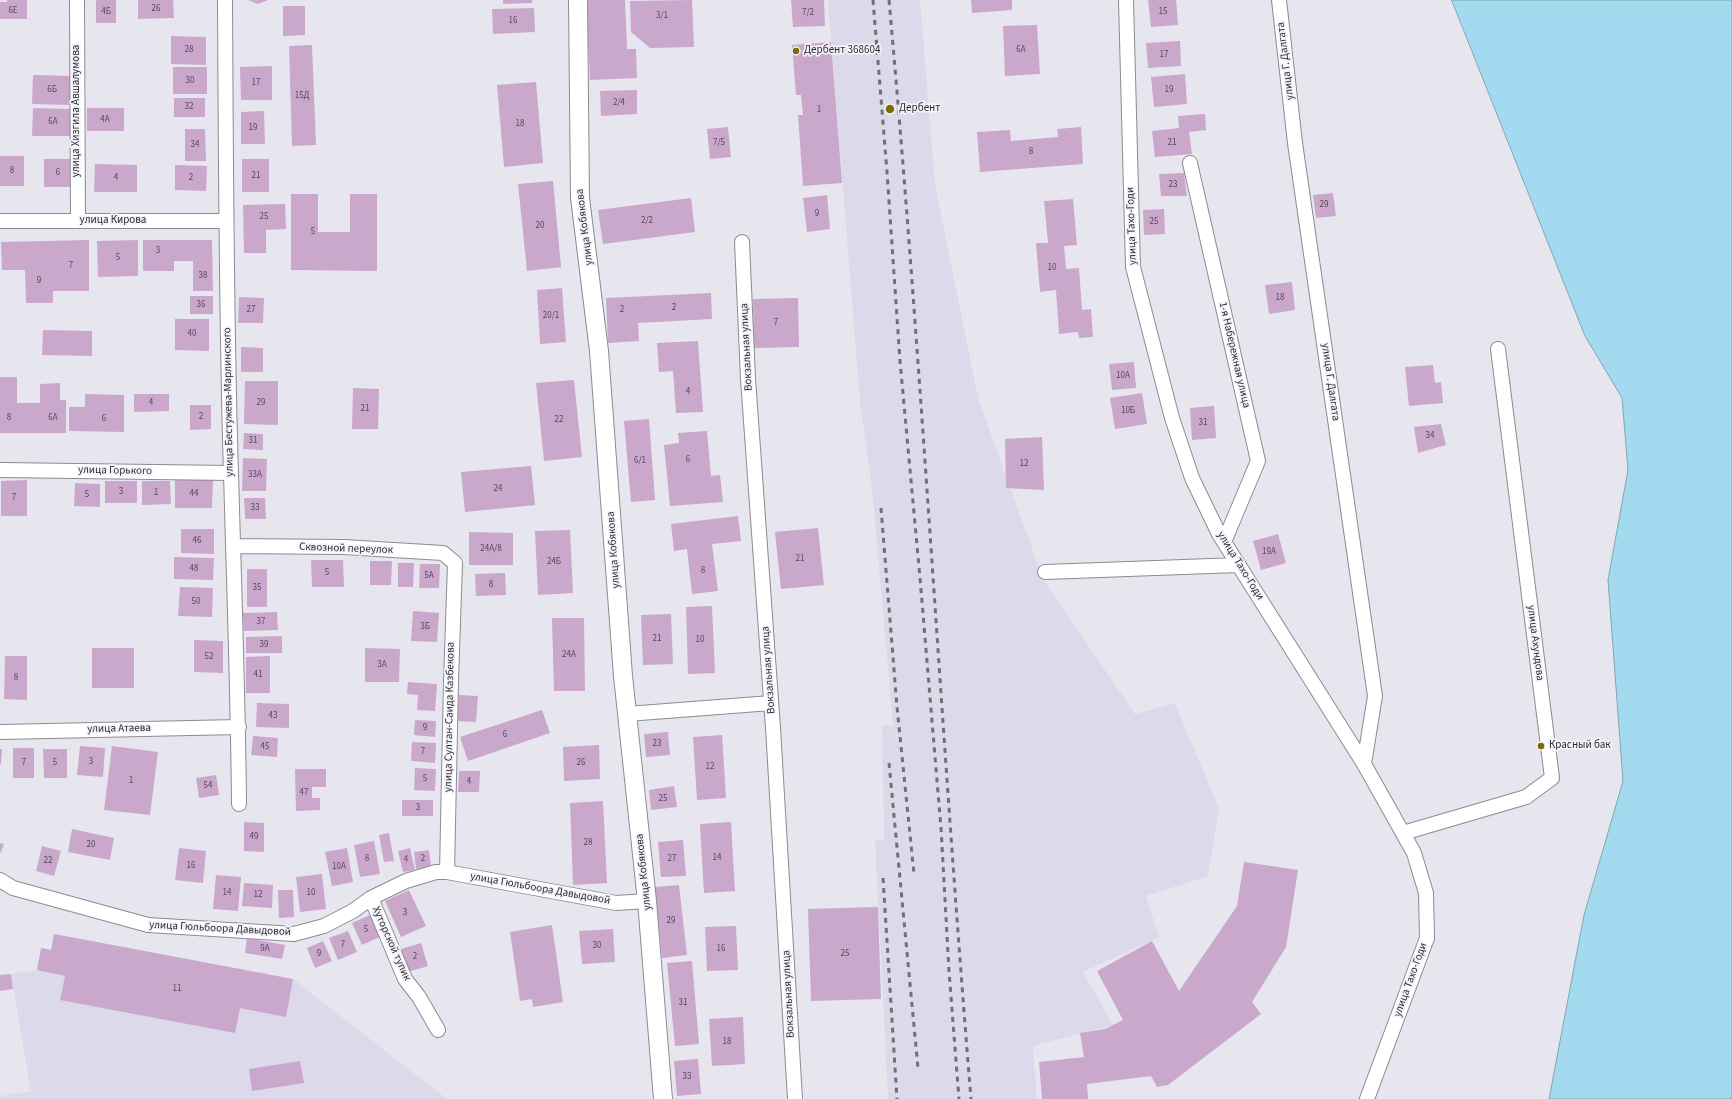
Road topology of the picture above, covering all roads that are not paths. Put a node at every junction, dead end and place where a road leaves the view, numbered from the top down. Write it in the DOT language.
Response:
graph roads {
  1 [pos="77,0"];
  2 [pos="225,0"];
  3 [pos="578,0"];
  4 [pos="1126,0"];
  5 [pos="1279,0"];
  6 [pos="1190,162"];
  7 [pos="0,221"];
  8 [pos="78,221"];
  9 [pos="226,221"];
  10 [pos="742,242"];
  11 [pos="1498,348"];
  12 [pos="0,470"];
  13 [pos="230,472"];
  14 [pos="1224,542"];
  15 [pos="234,546"];
  16 [pos="455,563"];
  17 [pos="1239,565"];
  18 [pos="1045,572"];
  19 [pos="771,703"];
  20 [pos="627,714"];
  21 [pos="239,727"];
  22 [pos="0,732"];
  23 [pos="1364,764"];
  24 [pos="239,804"];
  25 [pos="1403,834"];
  26 [pos="447,872"];
  27 [pos="0,880"];
  28 [pos="371,898"];
  29 [pos="647,901"];
  30 [pos="438,1030"];
  31 [pos="1368,1095"];
  32 [pos="663,1099"];
  33 [pos="795,1099"];
  1 -- 8 [label="street, улица Хизгила Авшалумова"];
  2 -- 9 [label="street, улица Бестужева-Марлинского"];
  3 -- 20 [label="street, улица Кобякова"];
  4 -- 14 [label="street, улица Тахо-Годи"];
  5 -- 23 [label="street, улица Г. Далгата"];
  6 -- 14 [label="street, 1-я Набережная улица"];
  7 -- 8 [label="street, улица Кирова"];
  8 -- 9 [label="street, улица Кирова"];
  9 -- 13 [label="street, улица Бестужева-Марлинского"];
  10 -- 19 [label="street, Вокзальная улица"];
  11 -- 25 [label="street, улица Ахундова"];
  12 -- 13 [label="street, улица Горького"];
  13 -- 15 [label="street, улица Бестужева-Марлинского"];
  14 -- 17 [label="street, улица Тахо-Годи"];
  15 -- 16 [label="street, Сквозной переулок"];
  15 -- 21 [label="street, улица Бестужева-Марлинского"];
  16 -- 26 [label="street, улица Султан-Саида Казбекова"];
  17 -- 18 [label="street"];
  17 -- 23 [label="street, улица Тахо-Годи"];
  19 -- 20 [label="street"];
  19 -- 33 [label="street, Вокзальная улица"];
  20 -- 29 [label="street, улица Кобякова"];
  21 -- 22 [label="street, улица Атаева"];
  21 -- 24 [label="street, улица Бестужева-Марлинского"];
  23 -- 25 [label="street, улица Тахо-Годи"];
  25 -- 31 [label="street, улица Тахо-Годи"];
  26 -- 28 [label="street, улица Гюльбоора Давыдовой"];
  26 -- 29 [label="street, улица Гюльбоора Давыдовой"];
  27 -- 28 [label="street, улица Гюльбоора Давыдовой"];
  28 -- 30 [label="street, Хуторской тупик"];
  29 -- 32 [label="street, улица Кобякова"];
}
